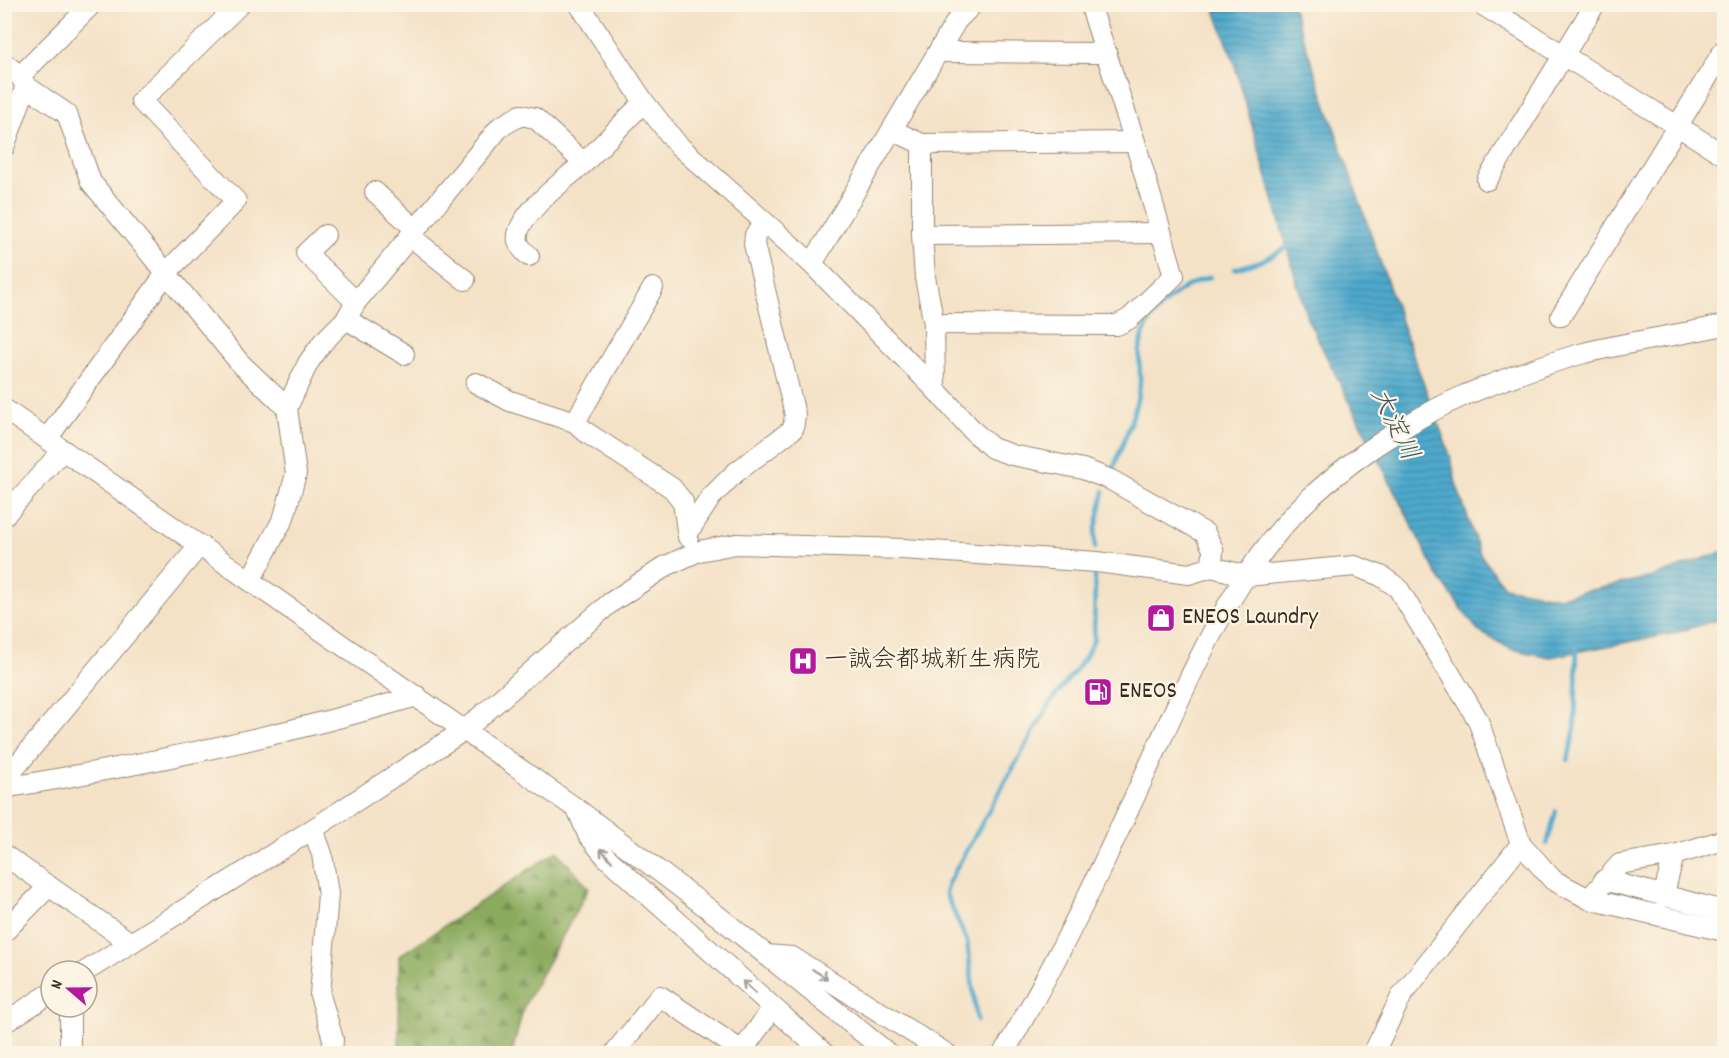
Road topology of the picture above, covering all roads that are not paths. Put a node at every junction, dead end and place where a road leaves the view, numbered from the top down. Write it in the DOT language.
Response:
graph roads {
  1 [pos="92,4"];
  2 [pos="240,4"];
  3 [pos="579,4"];
  4 [pos="973,4"];
  5 [pos="1090,4"];
  6 [pos="1481,4"];
  7 [pos="1595,4"];
  8 [pos="1725,50"];
  9 [pos="938,52"];
  10 [pos="1107,52"];
  11 [pos="1563,57"];
  12 [pos="17,75"];
  13 [pos="644,102"];
  14 [pos="1678,128"];
  15 [pos="892,130"];
  16 [pos="1135,142"];
  17 [pos="922,144"];
  18 [pos="4,147"];
  19 [pos="1725,155"];
  20 [pos="584,163"];
  21 [pos="1487,180"];
  22 [pos="375,192"];
  23 [pos="764,222"];
  24 [pos="412,233"];
  25 [pos="1160,233"];
  26 [pos="325,235"];
  27 [pos="922,235"];
  28 [pos="529,256"];
  29 [pos="812,264"];
  30 [pos="167,272"];
  31 [pos="465,280"];
  32 [pos="653,288"];
  33 [pos="356,302"];
  34 [pos="1561,316"];
  35 [pos="346,319"];
  36 [pos="934,324"];
  37 [pos="1725,325"];
  38 [pos="404,354"];
  39 [pos="476,383"];
  40 [pos="935,389"];
  41 [pos="287,408"];
  42 [pos="4,409"];
  43 [pos="575,422"];
  44 [pos="55,444"];
  45 [pos="4,516"];
  46 [pos="689,531"];
  47 [pos="200,545"];
  48 [pos="685,557"];
  49 [pos="1212,567"];
  50 [pos="1247,576"];
  51 [pos="250,581"];
  52 [pos="417,696"];
  53 [pos="466,729"];
  54 [pos="4,781"];
  55 [pos="4,788"];
  56 [pos="577,808"];
  57 [pos="313,830"];
  58 [pos="1725,840"];
  59 [pos="1521,844"];
  60 [pos="4,855"];
  61 [pos="1674,855"];
  62 [pos="1604,880"];
  63 [pos="49,886"];
  64 [pos="1663,897"];
  65 [pos="1589,899"];
  66 [pos="1725,911"];
  67 [pos="1725,931"];
  68 [pos="4,932"];
  69 [pos="131,943"];
  70 [pos="766,955"];
  71 [pos="99,963"];
  72 [pos="39,1001"];
  73 [pos="772,1009"];
  74 [pos="70,1019"];
  75 [pos="4,1023"];
  76 [pos="616,1051"];
  77 [pos="70,1053"];
  78 [pos="332,1053"];
  79 [pos="825,1053"];
  80 [pos="889,1053"];
  81 [pos="947,1053"];
  82 [pos="1003,1053"];
  83 [pos="1373,1053"];
  1 -- 12 [label="street"];
  2 -- 30 [label="street"];
  3 -- 13 [label="street"];
  4 -- 9 [label="street"];
  5 -- 10 [label="street"];
  6 -- 11 [label="street"];
  7 -- 11 [label="street"];
  8 -- 14 [label="street"];
  9 -- 10 [label="street"];
  9 -- 15 [label="street"];
  10 -- 16 [label="street"];
  11 -- 14 [label="street"];
  11 -- 21 [label="street"];
  12 -- 18 [label="street"];
  12 -- 30 [label="street"];
  13 -- 20 [label="street"];
  13 -- 23 [label="street"];
  14 -- 19 [label="street"];
  14 -- 34 [label="street"];
  15 -- 17 [label="street"];
  15 -- 29 [label="street"];
  16 -- 17 [label="street"];
  16 -- 25 [label="street"];
  17 -- 27 [label="street"];
  20 -- 24 [label="street"];
  20 -- 28 [label="street"];
  22 -- 24 [label="street"];
  23 -- 29 [label="street"];
  23 -- 46 [label="street"];
  24 -- 31 [label="street"];
  24 -- 33 [label="street"];
  25 -- 27 [label="street"];
  25 -- 36 [label="street"];
  26 -- 33 [label="street"];
  27 -- 36 [label="street"];
  29 -- 40 [label="street"];
  30 -- 41 [label="street"];
  30 -- 44 [label="street"];
  32 -- 43 [label="street"];
  33 -- 35 [label="street"];
  35 -- 38 [label="street"];
  35 -- 41 [label="street"];
  36 -- 40 [label="street"];
  37 -- 50 [label="street"];
  39 -- 43 [label="street"];
  40 -- 49 [label="street"];
  41 -- 51 [label="street"];
  42 -- 44 [label="street"];
  43 -- 46 [label="street"];
  44 -- 45 [label="street"];
  44 -- 47 [label="street"];
  46 -- 48 [label="street"];
  47 -- 51 [label="street"];
  47 -- 54 [label="street"];
  48 -- 49 [label="street"];
  48 -- 53 [label="street"];
  49 -- 50 [label="street"];
  50 -- 59 [label="street"];
  50 -- 82 [label="street"];
  51 -- 52 [label="street"];
  52 -- 53 [label="street"];
  52 -- 55 [label="street"];
  53 -- 56 [label="street"];
  53 -- 57 [label="street"];
  56 -- 70 [label="street"];
  73 -- 56 [label="street, one-way"];
  57 -- 69 [label="street"];
  57 -- 78 [label="street"];
  58 -- 61 [label="street"];
  59 -- 65 [label="street"];
  59 -- 83 [label="street"];
  60 -- 63 [label="street"];
  61 -- 62 [label="street"];
  61 -- 64 [label="street"];
  62 -- 64 [label="street"];
  62 -- 65 [label="street"];
  63 -- 68 [label="street"];
  63 -- 69 [label="street"];
  64 -- 66 [label="street"];
  65 -- 67 [label="street"];
  69 -- 71 [label="street"];
  70 -- 80 [label="street"];
  70 -- 81 [label="street, one-way"];
  72 -- 75 [label="street"];
  73 -- 76 [label="street"];
  73 -- 79 [label="street"];
  74 -- 77 [label="street"];
}
